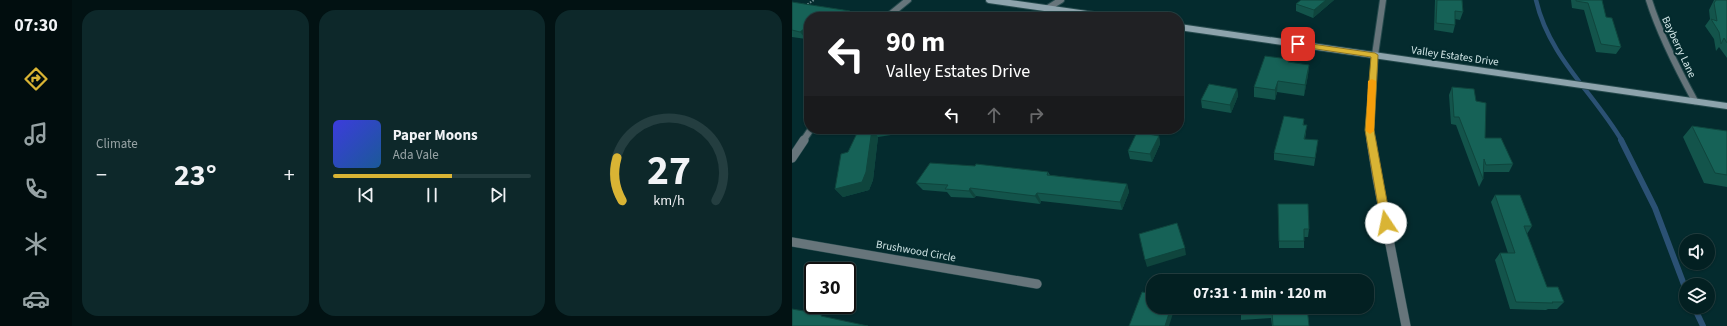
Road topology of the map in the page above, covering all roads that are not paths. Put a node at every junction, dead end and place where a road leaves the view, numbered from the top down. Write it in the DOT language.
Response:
graph roads {
  1 [pos="908,0"];
  2 [pos="989,0"];
  3 [pos="1061,0"];
  4 [pos="1383,0"];
  5 [pos="1649,0"];
  6 [pos="1048,8"];
  7 [pos="893,12"];
  8 [pos="1075,12"];
  9 [pos="1184,28"];
  10 [pos="1375,55"];
  11 [pos="1695,101"];
  12 [pos="1727,106"];
  13 [pos="808,134"];
  14 [pos="792,158"];
  15 [pos="792,242"];
  16 [pos="1037,284"];
  17 [pos="1406,326"];
  1 -- 7 [label="street"];
  2 -- 6 [label="street"];
  3 -- 6 [label="street"];
  4 -- 10 [label="street"];
  5 -- 11 [label="street, Bayberry Lane"];
  6 -- 8 [label="street"];
  9 -- 10 [label="street, Valley Estates Drive"];
  10 -- 11 [label="street, Valley Estates Drive"];
  10 -- 17 [label="street"];
  11 -- 12 [label="street, Valley Estates Drive"];
  13 -- 14 [label="street"];
  15 -- 16 [label="street, Brushwood Circle"];
}
